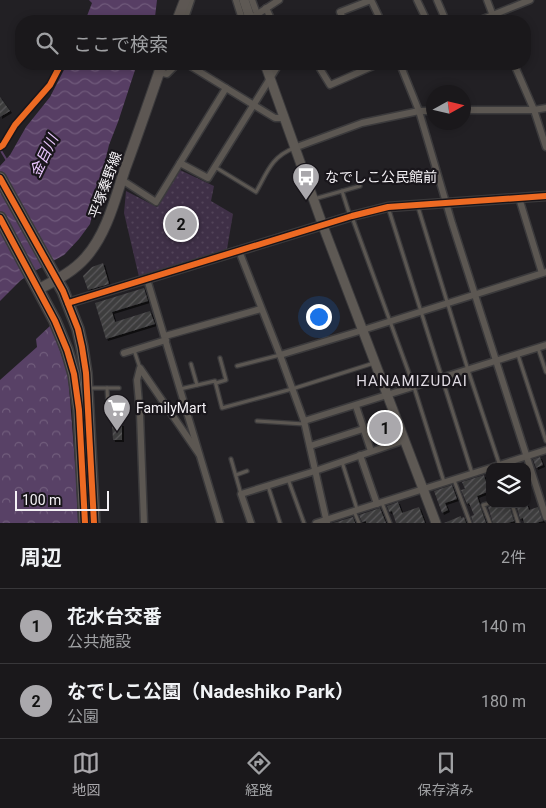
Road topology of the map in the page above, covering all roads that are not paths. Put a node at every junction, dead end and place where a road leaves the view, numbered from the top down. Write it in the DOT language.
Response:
graph roads {
  1 [pos="185,0"];
  2 [pos="191,0"];
  3 [pos="236,0"];
  4 [pos="244,0"];
  5 [pos="252,0"];
  6 [pos="279,0"];
  7 [pos="371,0"];
  8 [pos="417,0"];
  9 [pos="437,0"];
  10 [pos="487,0"];
  11 [pos="530,0"];
  12 [pos="266,8"];
  13 [pos="179,15"];
  14 [pos="186,15"];
  15 [pos="248,15"];
  16 [pos="249,15"];
  17 [pos="250,15"];
  18 [pos="255,15"];
  19 [pos="269,15"];
  20 [pos="341,15"];
  21 [pos="378,15"];
  22 [pos="424,15"];
  23 [pos="443,15"];
  24 [pos="493,15"];
  25 [pos="500,15"];
  26 [pos="159,70"];
  27 [pos="197,70"];
  28 [pos="267,70"];
  29 [pos="275,70"];
  30 [pos="321,70"];
  31 [pos="364,70"];
  32 [pos="402,70"];
  33 [pos="517,70"];
  34 [pos="270,78"];
  35 [pos="226,88"];
  36 [pos="254,105"];
  37 [pos="546,108"];
  38 [pos="471,110"];
  39 [pos="534,110"];
  40 [pos="419,111"];
  41 [pos="426,111"];
  42 [pos="284,118"];
  43 [pos="546,147"];
  44 [pos="294,148"];
  45 [pos="180,163"];
  46 [pos="215,167"];
  47 [pos="0,178"];
  48 [pos="122,180"];
  49 [pos="360,186"];
  50 [pos="342,191"];
  51 [pos="546,196"];
  52 [pos="519,198"];
  53 [pos="313,199"];
  54 [pos="446,202"];
  55 [pos="417,204"];
  56 [pos="388,206"];
  57 [pos="351,217"];
  58 [pos="0,218"];
  59 [pos="323,226"];
  60 [pos="239,251"];
  61 [pos="544,272"];
  62 [pos="147,279"];
  63 [pos="57,280"];
  64 [pos="37,285"];
  65 [pos="475,294"];
  66 [pos="68,303"];
  67 [pos="448,303"];
  68 [pos="261,309"];
  69 [pos="421,312"];
  70 [pos="390,322"];
  71 [pos="363,330"];
  72 [pos="165,338"];
  73 [pos="546,345"];
  74 [pos="538,348"];
  75 [pos="133,350"];
  76 [pos="124,353"];
  77 [pos="280,354"];
  78 [pos="518,354"];
  79 [pos="220,358"];
  80 [pos="497,361"];
  81 [pos="375,362"];
  82 [pos="191,364"];
  83 [pos="237,366"];
  84 [pos="140,368"];
  85 [pos="468,370"];
  86 [pos="546,372"];
  87 [pos="442,378"];
  88 [pos="216,383"];
  89 [pos="197,385"];
  90 [pos="414,387"];
  91 [pos="87,388"];
  92 [pos="108,388"];
  93 [pos="119,388"];
  94 [pos="180,389"];
  95 [pos="292,389"];
  96 [pos="388,396"];
  97 [pos="108,406"];
  98 [pos="356,406"];
  99 [pos="257,421"];
  100 [pos="305,423"];
  101 [pos="363,429"];
  102 [pos="405,440"];
  103 [pos="546,441"];
  104 [pos="310,446"];
  105 [pos="546,450"];
  106 [pos="371,452"];
  107 [pos="199,454"];
  108 [pos="360,455"];
  109 [pos="527,456"];
  110 [pos="232,458"];
  111 [pos="342,462"];
  112 [pos="494,463"];
  113 [pos="505,463"];
  114 [pos="486,469"];
  115 [pos="247,471"];
  116 [pos="315,471"];
  117 [pos="472,473"];
  118 [pos="236,475"];
  119 [pos="288,479"];
  120 [pos="453,479"];
  121 [pos="444,482"];
  122 [pos="268,486"];
  123 [pos="423,489"];
  124 [pos="241,494"];
  125 [pos="379,503"];
  126 [pos="486,504"];
  127 [pos="513,508"];
  128 [pos="356,510"];
  129 [pos="546,517"];
  130 [pos="326,521"];
  131 [pos="85,523"];
  132 [pos="94,523"];
  133 [pos="144,523"];
  134 [pos="220,523"];
  135 [pos="251,523"];
  136 [pos="280,523"];
  137 [pos="304,523"];
  138 [pos="316,523"];
  139 [pos="359,523"];
  140 [pos="390,523"];
  141 [pos="436,523"];
  142 [pos="470,523"];
  143 [pos="490,523"];
  144 [pos="518,523"];
  1 -- 13 [label="main road"];
  2 -- 14 [label="street"];
  3 -- 15 [label="street"];
  4 -- 16 [label="street"];
  5 -- 17 [label="street"];
  6 -- 12 [label="street"];
  7 -- 20 [label="street"];
  7 -- 21 [label="street"];
  8 -- 22 [label="street"];
  9 -- 23 [label="street"];
  10 -- 24 [label="street"];
  11 -- 25 [label="street"];
  12 -- 18 [label="street"];
  12 -- 19 [label="street"];
  26 -- 48 [label="main road, 平塚秦野線"];
  27 -- 35 [label="street"];
  28 -- 34 [label="street"];
  29 -- 34 [label="street"];
  30 -- 31 [label="street"];
  32 -- 40 [label="street"];
  33 -- 39 [label="street"];
  34 -- 36 [label="street"];
  34 -- 42 [label="street"];
  35 -- 36 [label="street"];
  35 -- 45 [label="street"];
  36 -- 42 [label="street"];
  36 -- 46 [label="street"];
  37 -- 39 [label="street"];
  38 -- 39 [label="street"];
  39 -- 43 [label="street"];
  40 -- 41 [label="street"];
  40 -- 44 [label="street"];
  40 -- 54 [label="street"];
  42 -- 44 [label="street"];
  44 -- 46 [label="lane"];
  44 -- 53 [label="street"];
  45 -- 46 [label="street"];
  45 -- 48 [label="street"];
  47 -- 63 [label="highway"];
  48 -- 63 [label="main road, 平塚秦野線"];
  49 -- 50 [label="lane"];
  50 -- 53 [label="lane"];
  50 -- 57 [label="lane"];
  51 -- 52 [label="street"];
  52 -- 54 [label="street"];
  52 -- 61 [label="street"];
  53 -- 59 [label="street"];
  54 -- 55 [label="street"];
  54 -- 65 [label="street"];
  55 -- 56 [label="street"];
  55 -- 67 [label="lane"];
  56 -- 57 [label="street"];
  56 -- 69 [label="lane"];
  57 -- 59 [label="street"];
  57 -- 70 [label="lane"];
  58 -- 64 [label="highway"];
  59 -- 60 [label="street"];
  59 -- 71 [label="street"];
  60 -- 62 [label="street"];
  60 -- 68 [label="street"];
  61 -- 65 [label="street"];
  62 -- 66 [label="street"];
  62 -- 72 [label="street"];
  63 -- 64 [label="main road, 平塚秦野線"];
  63 -- 66 [label="highway"];
  64 -- 131 [label="highway"];
  65 -- 67 [label="street"];
  65 -- 80 [label="street"];
  66 -- 91 [label="highway"];
  67 -- 69 [label="street"];
  67 -- 85 [label="lane"];
  68 -- 72 [label="street"];
  68 -- 77 [label="street"];
  69 -- 70 [label="street"];
  69 -- 87 [label="lane"];
  70 -- 71 [label="street"];
  70 -- 90 [label="lane"];
  71 -- 77 [label="street"];
  71 -- 81 [label="street"];
  72 -- 75 [label="street"];
  72 -- 94 [label="street"];
  73 -- 74 [label="street"];
  74 -- 78 [label="street"];
  74 -- 86 [label="lane"];
  75 -- 76 [label="street"];
  75 -- 84 [label="lane"];
  77 -- 83 [label="lane"];
  77 -- 95 [label="street"];
  78 -- 80 [label="street"];
  78 -- 103 [label="lane"];
  79 -- 88 [label="lane"];
  80 -- 85 [label="street"];
  80 -- 109 [label="street"];
  81 -- 95 [label="lane"];
  81 -- 96 [label="street"];
  82 -- 89 [label="lane"];
  84 -- 107 [label="street"];
  84 -- 133 [label="street"];
  85 -- 87 [label="street"];
  85 -- 112 [label="lane"];
  87 -- 90 [label="street"];
  87 -- 117 [label="lane"];
  88 -- 89 [label="lane"];
  88 -- 95 [label="lane"];
  89 -- 94 [label="lane"];
  90 -- 96 [label="street"];
  90 -- 121 [label="lane"];
  91 -- 92 [label="lane"];
  91 -- 132 [label="highway"];
  92 -- 93 [label="lane"];
  92 -- 97 [label="lane"];
  94 -- 107 [label="street"];
  95 -- 100 [label="street"];
  96 -- 98 [label="street"];
  96 -- 102 [label="street"];
  98 -- 100 [label="street"];
  98 -- 101 [label="street"];
  99 -- 100 [label="lane"];
  100 -- 104 [label="street"];
  101 -- 104 [label="street"];
  101 -- 106 [label="street"];
  102 -- 106 [label="street"];
  102 -- 123 [label="street"];
  104 -- 116 [label="street"];
  105 -- 109 [label="street"];
  106 -- 108 [label="street"];
  107 -- 134 [label="street"];
  108 -- 111 [label="street"];
  108 -- 125 [label="street"];
  109 -- 113 [label="street"];
  109 -- 129 [label="street"];
  110 -- 118 [label="lane"];
  111 -- 116 [label="street"];
  111 -- 128 [label="lane"];
  114 -- 117 [label="street"];
  115 -- 118 [label="lane"];
  116 -- 119 [label="street"];
  116 -- 130 [label="street"];
  117 -- 120 [label="street"];
  118 -- 124 [label="lane"];
  119 -- 122 [label="street"];
  119 -- 137 [label="lane"];
  120 -- 121 [label="street"];
  120 -- 142 [label="lane"];
  121 -- 123 [label="street"];
  122 -- 124 [label="street"];
  122 -- 136 [label="lane"];
  123 -- 125 [label="street"];
  123 -- 141 [label="street"];
  124 -- 135 [label="street"];
  125 -- 128 [label="street"];
  125 -- 140 [label="lane"];
  126 -- 143 [label="lane"];
  127 -- 144 [label="lane"];
  128 -- 130 [label="street"];
  128 -- 139 [label="lane"];
  130 -- 138 [label="street"];
}
